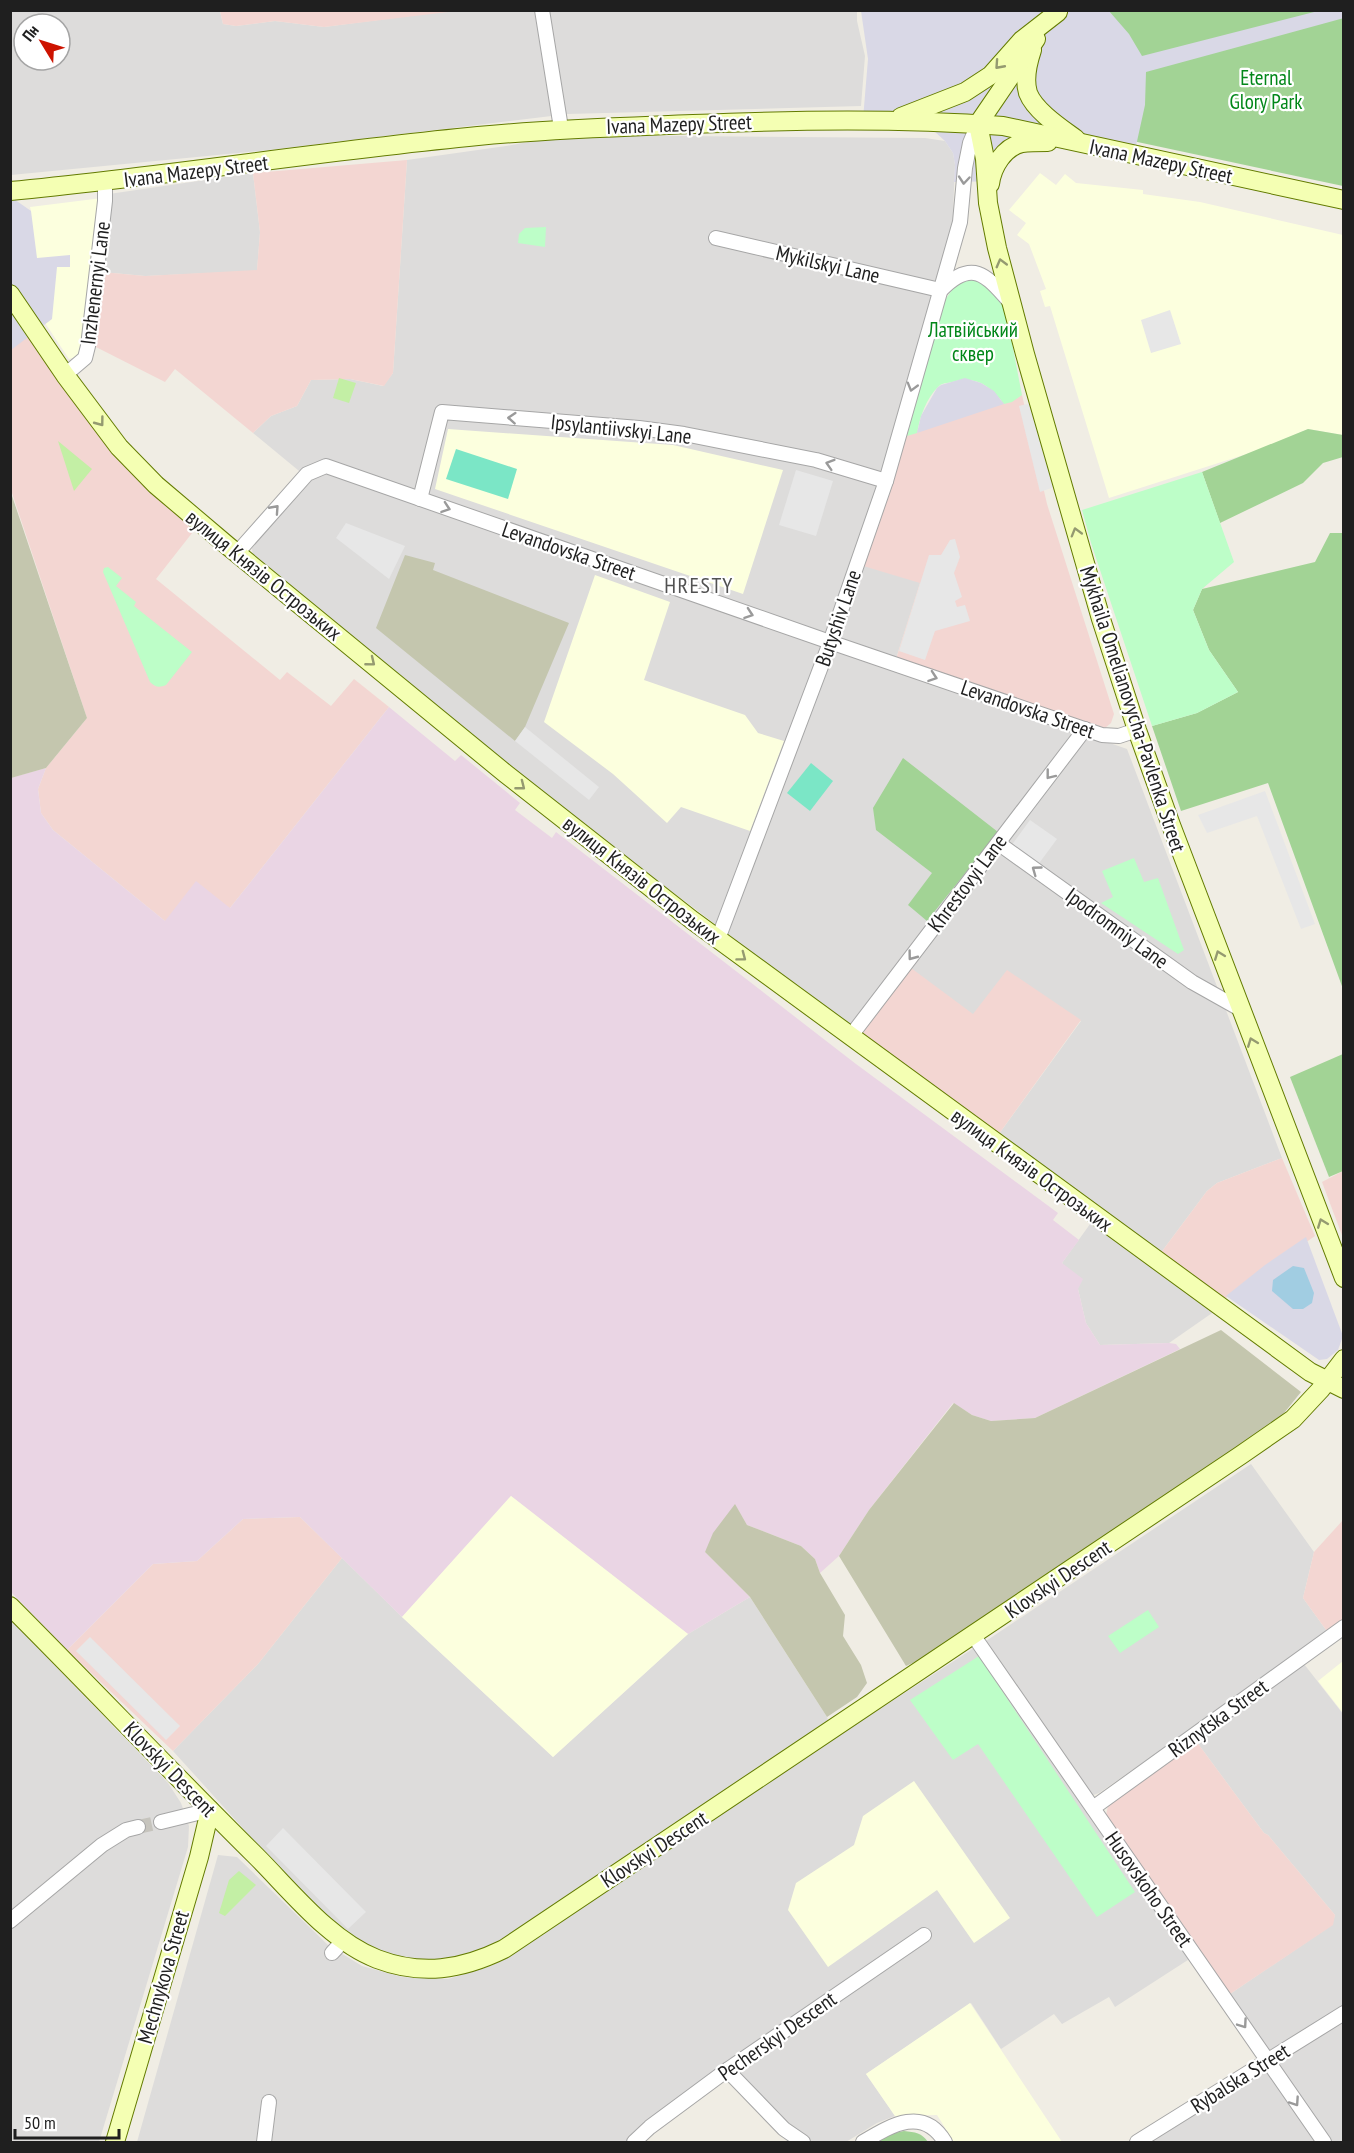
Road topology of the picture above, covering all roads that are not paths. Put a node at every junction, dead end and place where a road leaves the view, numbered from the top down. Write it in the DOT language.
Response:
graph roads {
  1 [pos="542,10"];
  2 [pos="1058,11"];
  3 [pos="1035,40"];
  4 [pos="885,121"];
  5 [pos="978,124"];
  6 [pos="561,128"];
  7 [pos="1082,143"];
  8 [pos="105,182"];
  9 [pos="10,191"];
  10 [pos="1344,200"];
  11 [pos="988,203"];
  12 [pos="716,238"];
  13 [pos="940,290"];
  14 [pos="10,294"];
  15 [pos="1012,305"];
  16 [pos="65,375"];
  17 [pos="885,481"];
  18 [pos="420,499"];
  19 [pos="237,553"];
  20 [pos="830,642"];
  21 [pos="1085,729"];
  22 [pos="1137,730"];
  23 [pos="998,843"];
  24 [pos="718,939"];
  25 [pos="1240,1010"];
  26 [pos="849,1037"];
  27 [pos="1344,1278"];
  28 [pos="1344,1359"];
  29 [pos="1336,1384"];
  30 [pos="10,1606"];
  31 [pos="1344,1627"];
  32 [pos="974,1635"];
  33 [pos="1093,1808"];
  34 [pos="210,1810"];
  35 [pos="161,1822"];
  36 [pos="138,1827"];
  37 [pos="10,1920"];
  38 [pos="924,1935"];
  39 [pos="1344,2013"];
  40 [pos="1268,2061"];
  41 [pos="727,2070"];
  42 [pos="269,2102"];
  43 [pos="115,2142"];
  44 [pos="264,2142"];
  45 [pos="634,2142"];
  46 [pos="803,2142"];
  47 [pos="863,2142"];
  48 [pos="945,2142"];
  49 [pos="1137,2142"];
  50 [pos="1324,2142"];
  1 -- 6 [label="street"];
  2 -- 3 [label="main road"];
  2 -- 4 [label="main road, one-way"];
  3 -- 5 [label="main road"];
  3 -- 7 [label="main road"];
  4 -- 5 [label="main road, Ivana Mazepy Street"];
  4 -- 6 [label="main road, Ivana Mazepy Street"];
  5 -- 7 [label="main road, Ivana Mazepy Street"];
  5 -- 11 [label="main road, Mykhaila Omelianovycha-Pavlenka Street"];
  5 -- 13 [label="street, Butyshiv Lane, one-way"];
  6 -- 8 [label="main road, Ivana Mazepy Street"];
  7 -- 10 [label="main road, Ivana Mazepy Street"];
  7 -- 11 [label="main road"];
  8 -- 9 [label="main road, Ivana Mazepy Street"];
  8 -- 16 [label="street, Inzhenernyi Lane"];
  15 -- 11 [label="main road, Mykhaila Omelianovycha-Pavlenka Street, one-way"];
  12 -- 13 [label="street, Mykilskyi Lane"];
  13 -- 15 [label="street"];
  13 -- 17 [label="street, Butyshiv Lane, one-way"];
  14 -- 16 [label="main road, вулиця Князів Острозьких"];
  22 -- 15 [label="main road, Mykhaila Omelianovycha-Pavlenka Street, one-way"];
  16 -- 19 [label="main road, вулиця Князів Острозьких, one-way"];
  17 -- 18 [label="street, Ipsylantiivskyi Lane, one-way"];
  17 -- 20 [label="street, Butyshiv Lane"];
  19 -- 18 [label="street, Levandovska Street, one-way"];
  18 -- 20 [label="street, Levandovska Street, one-way"];
  19 -- 24 [label="main road, вулиця Князів Острозьких, one-way"];
  20 -- 21 [label="street, Levandovska Street, one-way"];
  20 -- 24 [label="street, Butyshiv Lane"];
  21 -- 22 [label="street, Levandovska Street"];
  21 -- 23 [label="street, Khrestovyi Lane, one-way"];
  25 -- 22 [label="main road, Mykhaila Omelianovycha-Pavlenka Street, one-way"];
  25 -- 23 [label="street, Ipodromniy Lane, one-way"];
  23 -- 26 [label="street, Khrestovyi Lane, one-way"];
  24 -- 26 [label="main road, вулиця Князів Острозьких, one-way"];
  27 -- 25 [label="main road, Mykhaila Omelianovycha-Pavlenka Street, one-way"];
  26 -- 29 [label="main road, вулиця Князів Острозьких"];
  28 -- 29 [label="main road"];
  29 -- 32 [label="main road, Klovskyi Descent"];
  30 -- 34 [label="main road, Klovskyi Descent"];
  31 -- 33 [label="street, Riznytska Street"];
  32 -- 33 [label="street, Husovskoho Street"];
  32 -- 34 [label="main road, Klovskyi Descent"];
  33 -- 40 [label="street, Husovskoho Street, one-way"];
  34 -- 35 [label="street"];
  34 -- 43 [label="main road, Mechnykova Street"];
  36 -- 37 [label="street"];
  38 -- 41 [label="street, Pecherskyi Descent"];
  39 -- 40 [label="street, Rybalska Street"];
  40 -- 49 [label="street, Rybalska Street"];
  40 -- 50 [label="street, Husovskoho Street, one-way"];
  41 -- 45 [label="street, Pecherskyi Descent"];
  41 -- 46 [label="street"];
  42 -- 44 [label="street"];
  47 -- 48 [label="street"];
}
